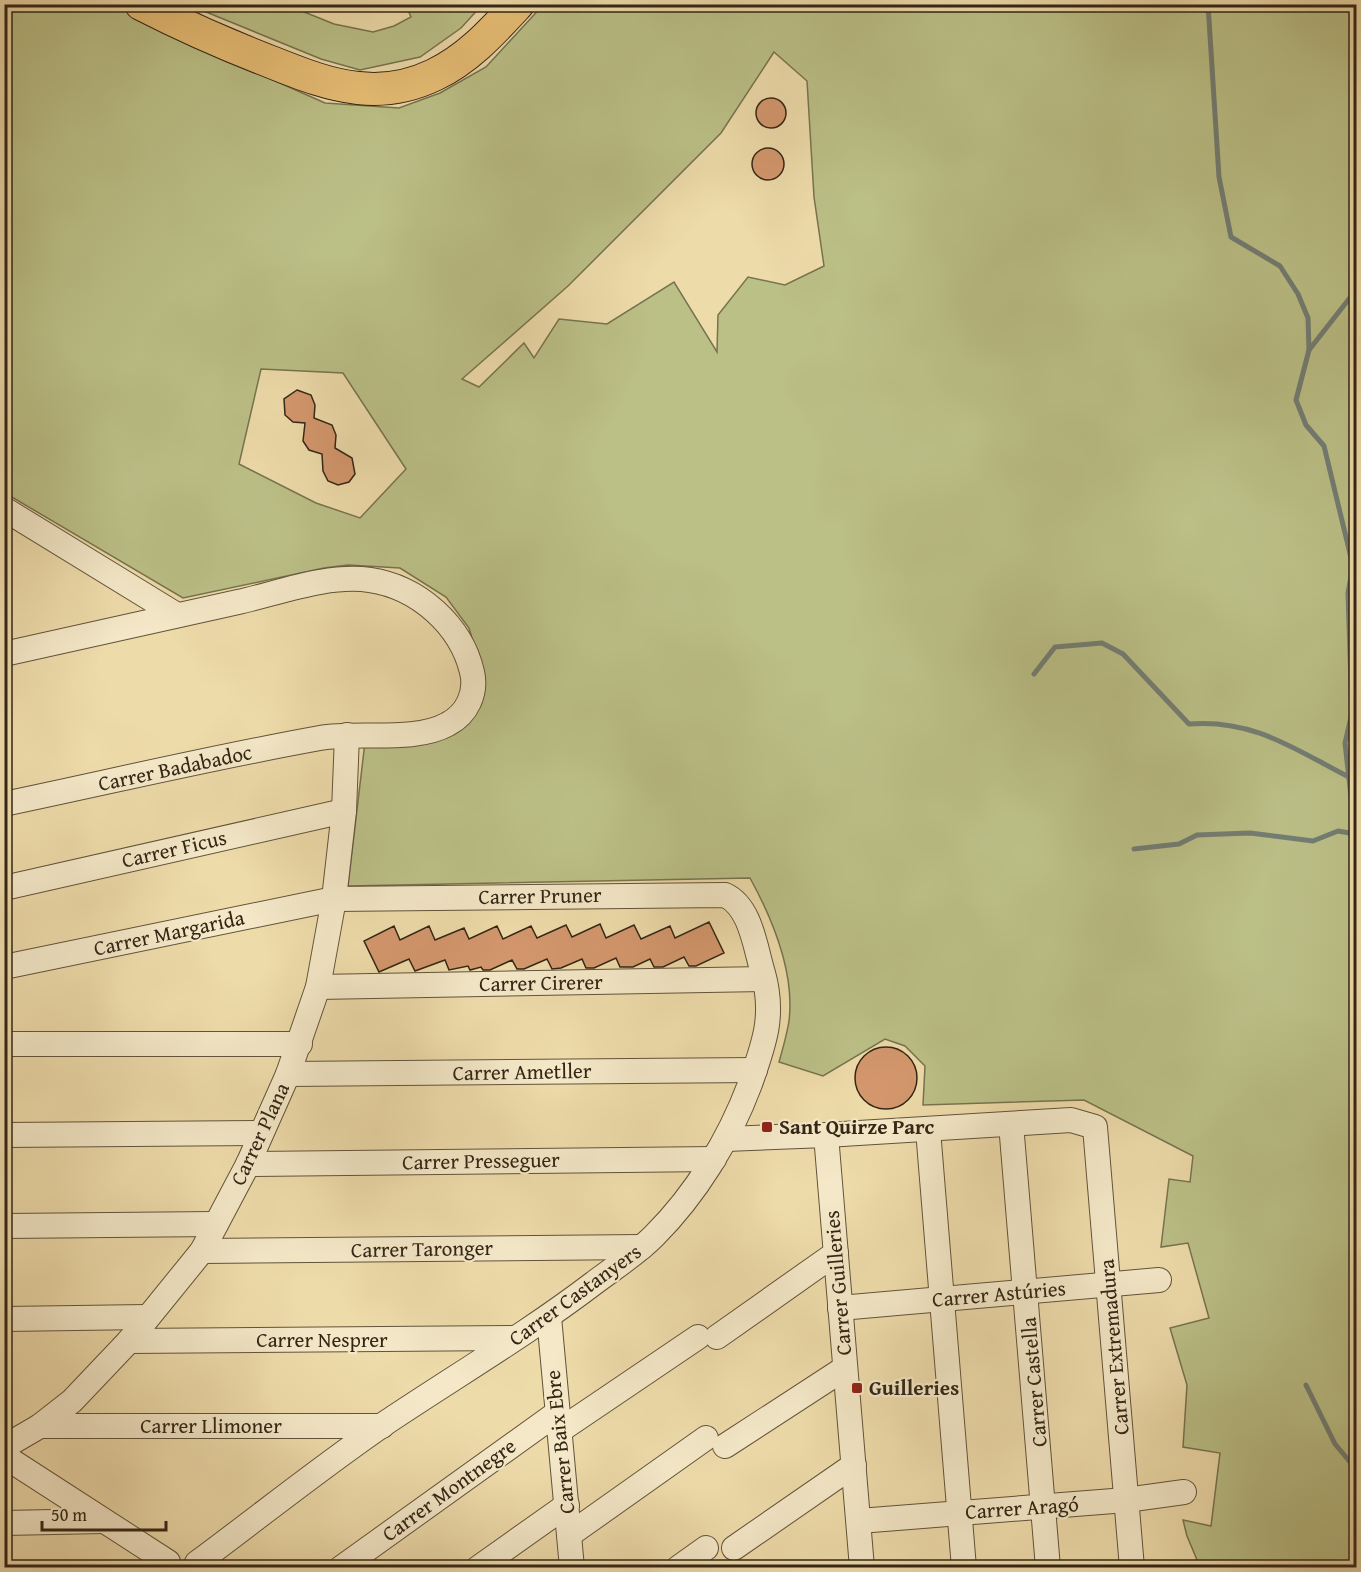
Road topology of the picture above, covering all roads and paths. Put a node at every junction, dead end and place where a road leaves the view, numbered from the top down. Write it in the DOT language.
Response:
graph roads {
  1 [pos="141,4"];
  2 [pos="518,4"];
  3 [pos="4,509"];
  4 [pos="177,615"];
  5 [pos="4,654"];
  6 [pos="347,735"];
  7 [pos="4,804"];
  8 [pos="344,811"];
  9 [pos="4,888"];
  10 [pos="334,899"];
  11 [pos="742,907"];
  12 [pos="4,967"];
  13 [pos="764,979"];
  14 [pos="318,987"];
  15 [pos="4,1044"];
  16 [pos="300,1044"];
  17 [pos="755,1070"];
  18 [pos="288,1074"];
  19 [pos="1011,1124"];
  20 [pos="928,1130"];
  21 [pos="260,1133"];
  22 [pos="4,1135"];
  23 [pos="826,1135"];
  24 [pos="720,1149"];
  25 [pos="248,1164"];
  26 [pos="216,1224"];
  27 [pos="4,1226"];
  28 [pos="642,1247"];
  29 [pos="202,1251"];
  30 [pos="836,1253"];
  31 [pos="1159,1280"];
  32 [pos="1109,1285"];
  33 [pos="1027,1292"];
  34 [pos="942,1299"];
  35 [pos="840,1308"];
  36 [pos="147,1317"];
  37 [pos="549,1317"];
  38 [pos="4,1318"];
  39 [pos="515,1338"];
  40 [pos="129,1341"];
  41 [pos="845,1368"];
  42 [pos="558,1422"];
  43 [pos="40,1426"];
  44 [pos="382,1426"];
  45 [pos="4,1447"];
  46 [pos="4,1456"];
  47 [pos="854,1465"];
  48 [pos="1184,1492"];
  49 [pos="1126,1500"];
  50 [pos="567,1505"];
  51 [pos="1044,1506"];
  52 [pos="959,1513"];
  53 [pos="104,1521"];
  54 [pos="859,1521"];
  55 [pos="4,1523"];
  56 [pos="569,1535"];
  57 [pos="705,1548"];
  58 [pos="734,1548"];
  59 [pos="167,1565"];
  60 [pos="198,1565"];
  61 [pos="862,1567"];
  62 [pos="341,1568"];
  63 [pos="478,1568"];
  64 [pos="572,1568"];
  65 [pos="678,1568"];
  66 [pos="964,1568"];
  67 [pos="1048,1568"];
  68 [pos="1132,1568"];
  1 -- 2 [label="main road"];
  3 -- 4 [label="street"];
  4 -- 5 [label="street, Carrer Badabadoc"];
  4 -- 6 [label="street, Carrer Badabadoc"];
  6 -- 7 [label="street, Carrer Badabadoc"];
  6 -- 8 [label="street, Carrer Plana"];
  8 -- 9 [label="street, Carrer Ficus"];
  8 -- 10 [label="street, Carrer Plana"];
  10 -- 11 [label="street, Carrer Pruner"];
  10 -- 12 [label="street, Carrer Margarida"];
  10 -- 14 [label="street, Carrer Plana"];
  11 -- 13 [label="street, Carrer Castanyers"];
  13 -- 14 [label="street, Carrer Cirerer"];
  13 -- 17 [label="street, Carrer Castanyers"];
  14 -- 16 [label="street, Carrer Plana"];
  15 -- 16 [label="street"];
  16 -- 18 [label="street, Carrer Plana"];
  17 -- 18 [label="street, Carrer Ametller"];
  17 -- 24 [label="street, Carrer Castanyers"];
  18 -- 21 [label="street, Carrer Plana"];
  19 -- 20 [label="street"];
  19 -- 32 [label="street, Carrer Extremadura"];
  19 -- 33 [label="street, Carrer Castella"];
  20 -- 23 [label="street"];
  20 -- 34 [label="street"];
  21 -- 22 [label="street"];
  21 -- 25 [label="street, Carrer Plana"];
  23 -- 24 [label="street"];
  23 -- 30 [label="street, Carrer Guilleries"];
  24 -- 25 [label="street, Carrer Presseguer"];
  24 -- 28 [label="street, Carrer Castanyers"];
  25 -- 26 [label="street, Carrer Plana"];
  26 -- 27 [label="street"];
  26 -- 29 [label="street, Carrer Plana"];
  28 -- 29 [label="street, Carrer Taronger"];
  28 -- 37 [label="street, Carrer Castanyers"];
  29 -- 36 [label="street, Carrer Plana"];
  30 -- 35 [label="street, Carrer Guilleries"];
  30 -- 42 [label="street, Carrer Montnegre"];
  31 -- 32 [label="street, Carrer Astúries"];
  32 -- 33 [label="street, Carrer Astúries"];
  32 -- 49 [label="street, Carrer Extremadura"];
  33 -- 34 [label="street, Carrer Astúries"];
  33 -- 51 [label="street, Carrer Castella"];
  34 -- 35 [label="street, Carrer Astúries"];
  34 -- 52 [label="street"];
  35 -- 41 [label="street, Carrer Guilleries"];
  36 -- 38 [label="street"];
  36 -- 40 [label="street, Carrer Plana"];
  37 -- 39 [label="street, Carrer Castanyers"];
  37 -- 42 [label="street, Carrer Baix Ebre"];
  39 -- 40 [label="street, Carrer Nesprer"];
  39 -- 44 [label="street, Carrer Castanyers"];
  40 -- 43 [label="street, Carrer Plana"];
  41 -- 47 [label="street, Carrer Guilleries"];
  41 -- 56 [label="street"];
  42 -- 50 [label="street, Carrer Baix Ebre"];
  42 -- 62 [label="street, Carrer Montnegre"];
  43 -- 44 [label="street, Carrer Llimoner"];
  43 -- 45 [label="street, Carrer Plana"];
  44 -- 60 [label="street, Carrer Castanyers"];
  46 -- 53 [label="street"];
  47 -- 54 [label="street, Carrer Guilleries"];
  47 -- 58 [label="street"];
  48 -- 49 [label="street, Carrer Aragó"];
  49 -- 51 [label="street, Carrer Aragó"];
  49 -- 68 [label="street, Carrer Extremadura"];
  50 -- 56 [label="street, Carrer Baix Ebre"];
  50 -- 63 [label="street"];
  51 -- 52 [label="street, Carrer Aragó"];
  51 -- 67 [label="street, Carrer Castella"];
  52 -- 54 [label="street, Carrer Aragó"];
  52 -- 66 [label="street"];
  53 -- 55 [label="street"];
  53 -- 59 [label="street"];
  54 -- 61 [label="street, Carrer Guilleries"];
  56 -- 64 [label="street, Carrer Baix Ebre"];
  57 -- 65 [label="street"];
  59 -- 60 [label="street"];
}
